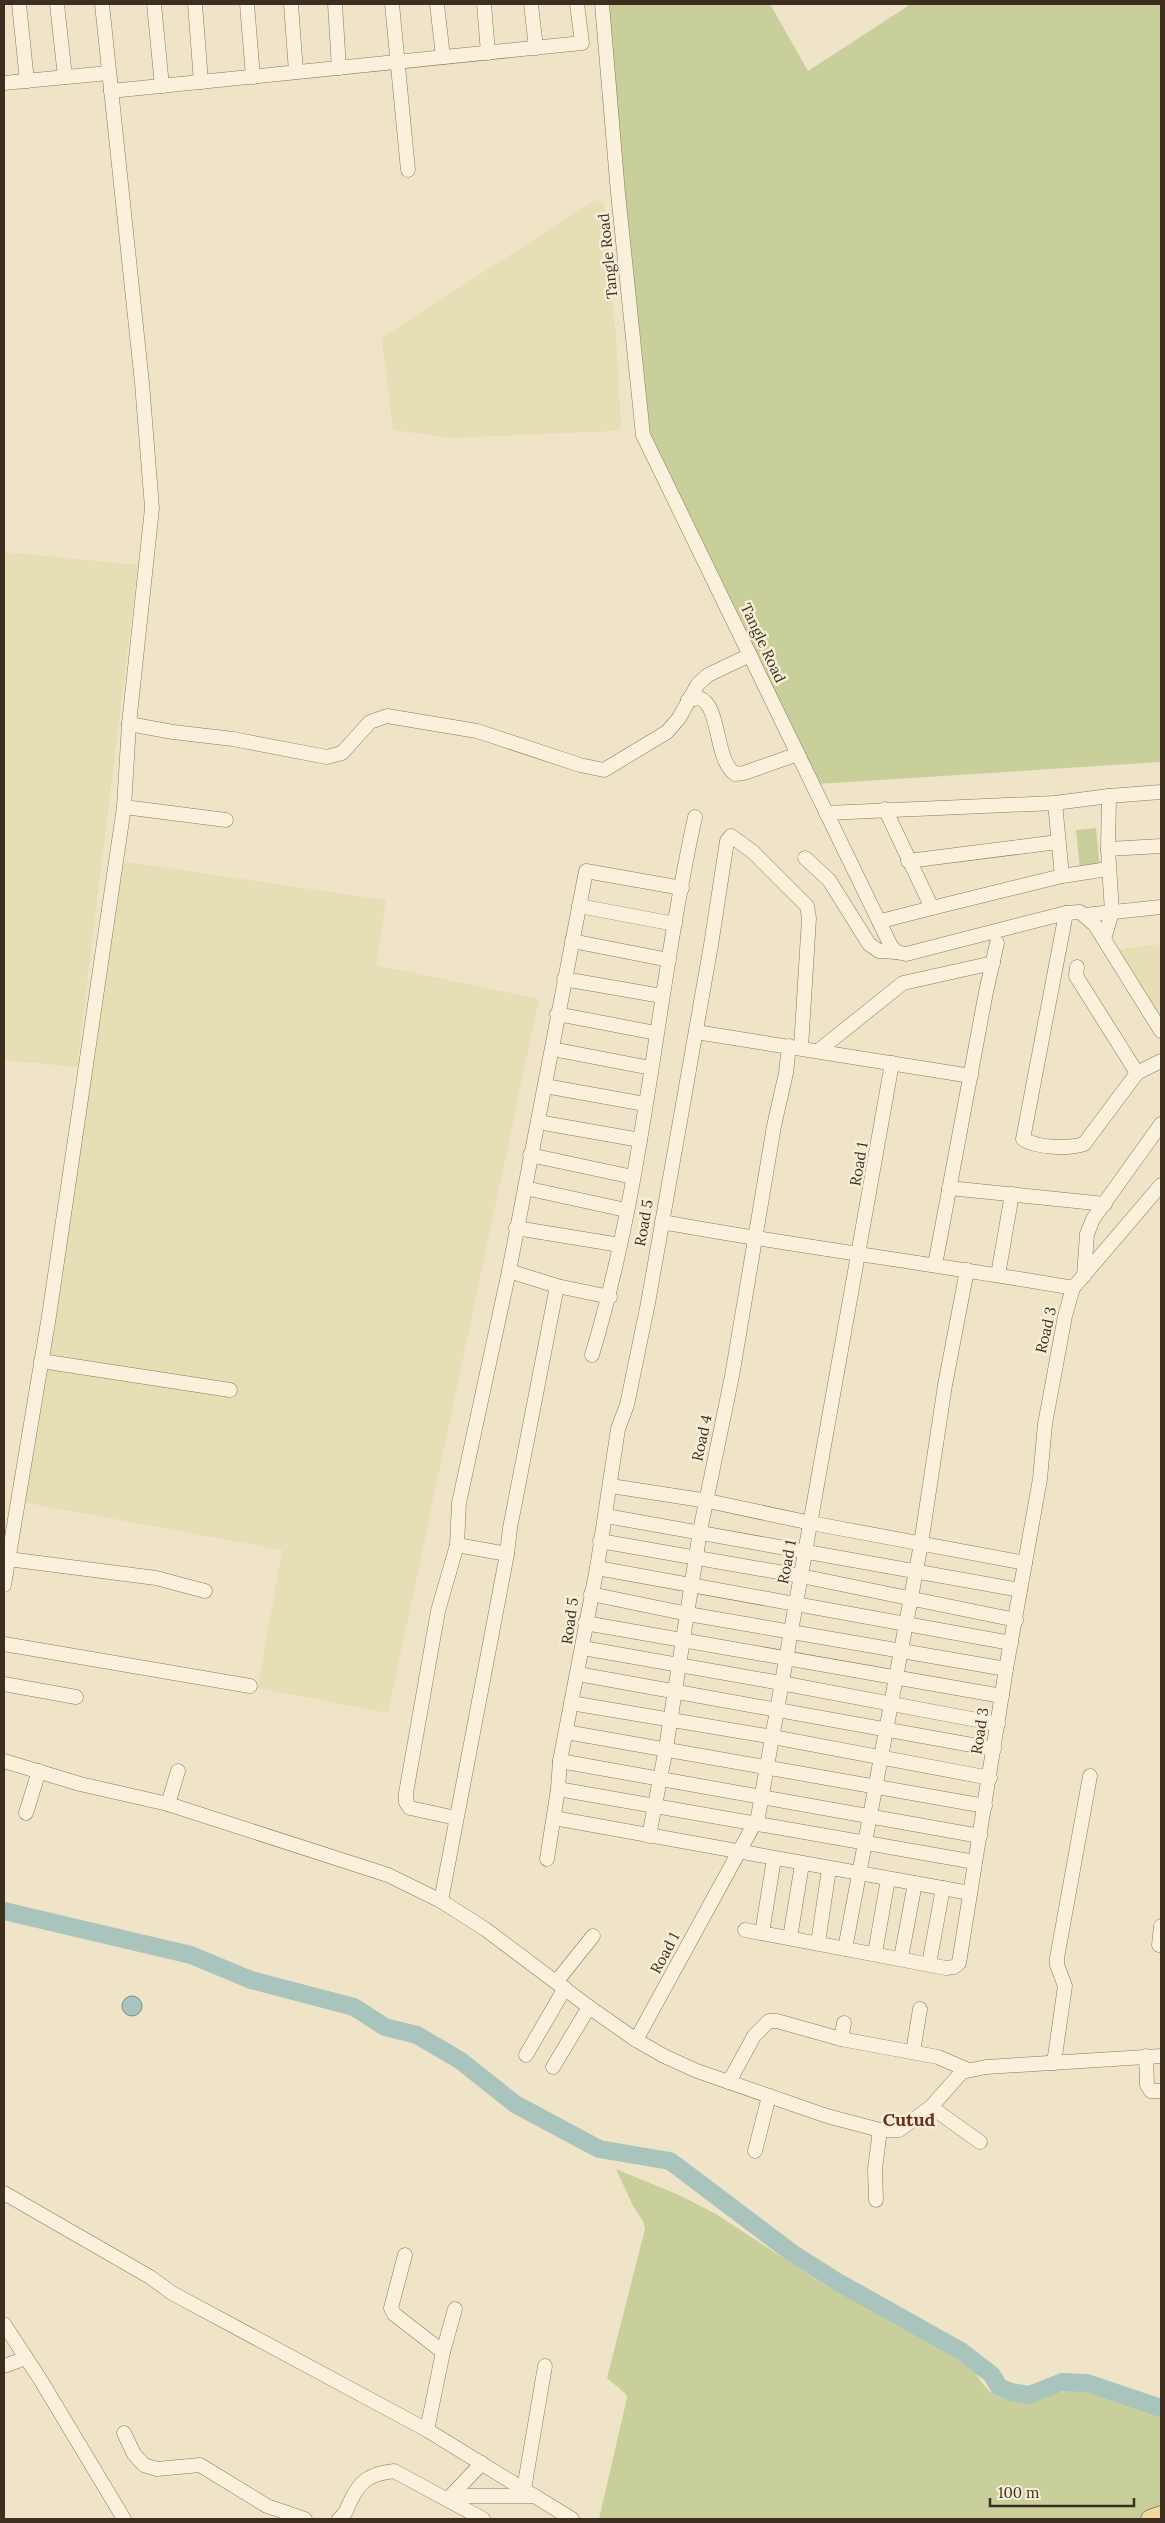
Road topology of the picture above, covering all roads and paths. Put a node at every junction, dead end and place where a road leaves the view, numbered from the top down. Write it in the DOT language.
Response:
graph roads {
  1 [pos="19,4"];
  2 [pos="57,4"];
  3 [pos="102,4"];
  4 [pos="154,4"];
  5 [pos="194,4"];
  6 [pos="246,4"];
  7 [pos="290,4"];
  8 [pos="335,4"];
  9 [pos="392,4"];
  10 [pos="437,4"];
  11 [pos="484,4"];
  12 [pos="530,4"];
  13 [pos="577,4"];
  14 [pos="602,4"];
  15 [pos="604,40"];
  16 [pos="582,43"];
  17 [pos="536,48"];
  18 [pos="488,53"];
  19 [pos="443,58"];
  20 [pos="398,62"];
  21 [pos="340,68"];
  22 [pos="296,72"];
  23 [pos="108,73"];
  24 [pos="65,77"];
  25 [pos="253,77"];
  26 [pos="27,81"];
  27 [pos="201,82"];
  28 [pos="4,83"];
  29 [pos="162,86"];
  30 [pos="111,91"];
  31 [pos="408,170"];
  32 [pos="750,655"];
  33 [pos="688,700"];
  34 [pos="129,724"];
  35 [pos="798,754"];
  36 [pos="1161,792"];
  37 [pos="1109,796"];
  38 [pos="1055,804"];
  39 [pos="124,807"];
  40 [pos="885,810"];
  41 [pos="826,813"];
  42 [pos="695,817"];
  43 [pos="226,820"];
  44 [pos="1058,842"];
  45 [pos="1161,846"];
  46 [pos="1108,849"];
  47 [pos="805,858"];
  48 [pos="908,861"];
  49 [pos="1108,869"];
  50 [pos="1062,876"];
  51 [pos="682,888"];
  52 [pos="580,906"];
  53 [pos="1161,907"];
  54 [pos="932,908"];
  55 [pos="1112,912"];
  56 [pos="1066,913"];
  57 [pos="1085,914"];
  58 [pos="879,917"];
  59 [pos="675,924"];
  60 [pos="859,929"];
  61 [pos="1104,939"];
  62 [pos="572,941"];
  63 [pos="997,942"];
  64 [pos="896,952"];
  65 [pos="669,960"];
  66 [pos="992,963"];
  67 [pos="1077,966"];
  68 [pos="564,978"];
  69 [pos="662,996"];
  70 [pos="558,1014"];
  71 [pos="1161,1031"];
  72 [pos="696,1032"];
  73 [pos="656,1033"];
  74 [pos="795,1047"];
  75 [pos="552,1049"];
  76 [pos="818,1051"];
  77 [pos="1161,1061"];
  78 [pos="892,1063"];
  79 [pos="651,1068"];
  80 [pos="1137,1073"];
  81 [pos="971,1076"];
  82 [pos="545,1086"];
  83 [pos="645,1104"];
  84 [pos="538,1122"];
  85 [pos="1161,1124"];
  86 [pos="640,1140"];
  87 [pos="530,1155"];
  88 [pos="633,1177"];
  89 [pos="1161,1185"];
  90 [pos="525,1188"];
  91 [pos="949,1188"];
  92 [pos="1012,1194"];
  93 [pos="1104,1204"];
  94 [pos="626,1210"];
  95 [pos="662,1222"];
  96 [pos="516,1228"];
  97 [pos="755,1239"];
  98 [pos="620,1245"];
  99 [pos="859,1255"];
  100 [pos="935,1265"];
  101 [pos="967,1270"];
  102 [pos="509,1271"];
  103 [pos="998,1275"];
  104 [pos="1084,1276"];
  105 [pos="557,1286"];
  106 [pos="1074,1288"];
  107 [pos="610,1297"];
  108 [pos="592,1355"];
  109 [pos="41,1361"];
  110 [pos="230,1390"];
  111 [pos="611,1486"];
  112 [pos="708,1501"];
  113 [pos="606,1516"];
  114 [pos="811,1523"];
  115 [pos="700,1531"];
  116 [pos="600,1541"];
  117 [pos="921,1544"];
  118 [pos="457,1545"];
  119 [pos="805,1551"];
  120 [pos="508,1554"];
  121 [pos="697,1558"];
  122 [pos="8,1559"];
  123 [pos="1025,1562"];
  124 [pos="597,1568"];
  125 [pos="916,1570"];
  126 [pos="801,1576"];
  127 [pos="4,1585"];
  128 [pos="692,1585"];
  129 [pos="1020,1590"];
  130 [pos="205,1591"];
  131 [pos="590,1594"];
  132 [pos="911,1599"];
  133 [pos="796,1602"];
  134 [pos="688,1614"];
  135 [pos="1016,1620"];
  136 [pos="585,1623"];
  137 [pos="906,1624"];
  138 [pos="790,1631"];
  139 [pos="682,1640"];
  140 [pos="1011,1643"];
  141 [pos="4,1644"];
  142 [pos="583,1648"];
  143 [pos="901,1650"];
  144 [pos="786,1658"];
  145 [pos="678,1667"];
  146 [pos="1006,1669"];
  147 [pos="578,1674"];
  148 [pos="896,1676"];
  149 [pos="781,1683"];
  150 [pos="4,1684"];
  151 [pos="250,1686"];
  152 [pos="674,1693"];
  153 [pos="1002,1696"];
  154 [pos="76,1697"];
  155 [pos="572,1703"];
  156 [pos="890,1704"];
  157 [pos="777,1712"];
  158 [pos="669,1720"];
  159 [pos="998,1724"];
  160 [pos="886,1730"];
  161 [pos="566,1732"];
  162 [pos="772,1737"];
  163 [pos="666,1748"];
  164 [pos="994,1749"];
  165 [pos="882,1757"];
  166 [pos="4,1761"];
  167 [pos="560,1761"];
  168 [pos="767,1768"];
  169 [pos="178,1770"];
  170 [pos="39,1772"];
  171 [pos="1090,1776"];
  172 [pos="990,1778"];
  173 [pos="659,1780"];
  174 [pos="876,1787"];
  175 [pos="558,1789"];
  176 [pos="761,1798"];
  177 [pos="168,1804"];
  178 [pos="985,1806"];
  179 [pos="654,1807"];
  180 [pos="26,1813"];
  181 [pos="871,1815"];
  182 [pos="456,1818"];
  183 [pos="554,1818"];
  184 [pos="753,1824"];
  185 [pos="648,1836"];
  186 [pos="980,1836"];
  187 [pos="865,1843"];
  188 [pos="739,1852"];
  189 [pos="547,1859"];
  190 [pos="774,1859"];
  191 [pos="975,1862"];
  192 [pos="802,1864"];
  193 [pos="829,1869"];
  194 [pos="859,1873"];
  195 [pos="888,1879"];
  196 [pos="915,1883"];
  197 [pos="943,1888"];
  198 [pos="970,1894"];
  199 [pos="441,1901"];
  200 [pos="1161,1926"];
  201 [pos="745,1930"];
  202 [pos="762,1933"];
  203 [pos="593,1936"];
  204 [pos="790,1938"];
  205 [pos="818,1943"];
  206 [pos="1159,1945"];
  207 [pos="845,1948"];
  208 [pos="875,1953"];
  209 [pos="901,1958"];
  210 [pos="929,1964"];
  211 [pos="561,1985"];
  212 [pos="589,2007"];
  213 [pos="920,2010"];
  214 [pos="844,2023"];
  215 [pos="841,2039"];
  216 [pos="636,2040"];
  217 [pos="913,2052"];
  218 [pos="526,2056"];
  219 [pos="1146,2056"];
  220 [pos="1161,2056"];
  221 [pos="1054,2064"];
  222 [pos="553,2067"];
  223 [pos="968,2070"];
  224 [pos="729,2082"];
  225 [pos="1161,2091"];
  226 [pos="769,2096"];
  227 [pos="931,2107"];
  228 [pos="880,2130"];
  229 [pos="980,2142"];
  230 [pos="756,2151"];
  231 [pos="4,2193"];
  232 [pos="876,2200"];
  233 [pos="405,2256"];
  234 [pos="455,2310"];
  235 [pos="4,2324"];
  236 [pos="443,2352"];
  237 [pos="26,2358"];
  238 [pos="4,2366"];
  239 [pos="546,2366"];
  240 [pos="427,2430"];
  241 [pos="124,2433"];
  242 [pos="482,2463"];
  243 [pos="529,2492"];
  244 [pos="449,2498"];
  245 [pos="1161,2515"];
  246 [pos="124,2519"];
  247 [pos="305,2519"];
  248 [pos="339,2519"];
  249 [pos="483,2519"];
  250 [pos="572,2519"];
  251 [pos="1150,2519"];
  1 -- 26 [label="street"];
  2 -- 24 [label="street"];
  3 -- 23 [label="street"];
  4 -- 29 [label="street"];
  5 -- 27 [label="street"];
  6 -- 25 [label="street"];
  7 -- 22 [label="street"];
  8 -- 21 [label="street"];
  9 -- 20 [label="street"];
  10 -- 19 [label="street"];
  11 -- 18 [label="street"];
  12 -- 17 [label="street"];
  13 -- 16 [label="street"];
  14 -- 15 [label="street, Tangle Road"];
  15 -- 16 [label="street"];
  15 -- 32 [label="street, Tangle Road"];
  16 -- 17 [label="street"];
  17 -- 18 [label="street"];
  18 -- 19 [label="street"];
  19 -- 20 [label="street"];
  20 -- 21 [label="street"];
  20 -- 31 [label="street"];
  21 -- 22 [label="street"];
  22 -- 25 [label="street"];
  23 -- 24 [label="street"];
  23 -- 30 [label="street"];
  24 -- 26 [label="street"];
  25 -- 27 [label="street"];
  26 -- 28 [label="street"];
  27 -- 29 [label="street"];
  29 -- 30 [label="street"];
  30 -- 34 [label="street"];
  32 -- 33 [label="street"];
  32 -- 35 [label="street, Tangle Road"];
  33 -- 34 [label="street"];
  33 -- 35 [label="street"];
  34 -- 39 [label="street"];
  35 -- 41 [label="street, Tangle Road"];
  36 -- 37 [label="street"];
  37 -- 38 [label="street"];
  37 -- 46 [label="street"];
  38 -- 40 [label="street"];
  38 -- 44 [label="street"];
  39 -- 43 [label="street"];
  39 -- 109 [label="street"];
  40 -- 41 [label="street"];
  40 -- 48 [label="street"];
  41 -- 58 [label="street, Tangle Road"];
  42 -- 51 [label="street"];
  44 -- 48 [label="street"];
  44 -- 50 [label="street"];
  45 -- 46 [label="street"];
  46 -- 49 [label="street"];
  47 -- 60 [label="street"];
  48 -- 54 [label="street"];
  49 -- 50 [label="street"];
  49 -- 55 [label="street"];
  50 -- 54 [label="street"];
  51 -- 52 [label="street"];
  51 -- 59 [label="street"];
  52 -- 59 [label="street"];
  52 -- 62 [label="street"];
  53 -- 55 [label="street"];
  54 -- 58 [label="street"];
  55 -- 57 [label="street"];
  55 -- 61 [label="street"];
  56 -- 57 [label="street"];
  56 -- 64 [label="street"];
  56 -- 80 [label="street"];
  57 -- 61 [label="street"];
  58 -- 60 [label="street"];
  58 -- 64 [label="street, Tangle Road"];
  59 -- 65 [label="street"];
  60 -- 64 [label="street"];
  61 -- 71 [label="street"];
  62 -- 65 [label="street"];
  62 -- 68 [label="street"];
  63 -- 66 [label="street"];
  65 -- 69 [label="street"];
  66 -- 76 [label="street"];
  66 -- 81 [label="street"];
  67 -- 80 [label="street"];
  68 -- 69 [label="street"];
  68 -- 70 [label="street"];
  69 -- 73 [label="street"];
  70 -- 73 [label="street"];
  70 -- 75 [label="street"];
  72 -- 74 [label="street"];
  72 -- 74 [label="street, Road 5"];
  72 -- 95 [label="street, Road 5"];
  73 -- 79 [label="street"];
  74 -- 76 [label="street"];
  74 -- 97 [label="street, Road 4"];
  75 -- 79 [label="street"];
  75 -- 82 [label="street"];
  76 -- 78 [label="street"];
  77 -- 80 [label="street"];
  78 -- 81 [label="street"];
  78 -- 99 [label="street, Road 1"];
  79 -- 83 [label="street"];
  81 -- 91 [label="street"];
  82 -- 83 [label="street"];
  82 -- 84 [label="street"];
  83 -- 86 [label="street"];
  84 -- 86 [label="street"];
  84 -- 87 [label="street"];
  85 -- 93 [label="street"];
  86 -- 88 [label="street"];
  87 -- 88 [label="street"];
  87 -- 90 [label="street"];
  88 -- 94 [label="street"];
  89 -- 104 [label="street"];
  90 -- 94 [label="street"];
  90 -- 96 [label="street"];
  91 -- 92 [label="street"];
  91 -- 100 [label="street"];
  92 -- 93 [label="street"];
  92 -- 103 [label="street"];
  93 -- 104 [label="street"];
  94 -- 98 [label="street"];
  95 -- 97 [label="street"];
  95 -- 111 [label="street, Road 5"];
  96 -- 98 [label="street"];
  96 -- 102 [label="street"];
  97 -- 99 [label="street"];
  97 -- 112 [label="street, Road 4"];
  98 -- 107 [label="street"];
  99 -- 100 [label="street"];
  99 -- 114 [label="street, Road 1"];
  100 -- 101 [label="street"];
  101 -- 103 [label="street"];
  101 -- 117 [label="street"];
  102 -- 105 [label="street"];
  102 -- 118 [label="street"];
  103 -- 106 [label="street"];
  104 -- 106 [label="street"];
  105 -- 107 [label="street"];
  105 -- 120 [label="street"];
  106 -- 123 [label="street, Road 3"];
  107 -- 108 [label="street"];
  109 -- 110 [label="street"];
  109 -- 122 [label="street"];
  111 -- 112 [label="street"];
  111 -- 113 [label="street, Road 5"];
  112 -- 114 [label="street"];
  112 -- 115 [label="street, Road 4"];
  113 -- 115 [label="street"];
  113 -- 116 [label="street, Road 5"];
  114 -- 117 [label="street"];
  114 -- 119 [label="street, Road 1"];
  115 -- 119 [label="street"];
  115 -- 121 [label="street, Road 4"];
  116 -- 121 [label="street"];
  116 -- 124 [label="street, Road 5"];
  117 -- 123 [label="street"];
  117 -- 125 [label="street"];
  118 -- 120 [label="street"];
  118 -- 182 [label="street"];
  119 -- 125 [label="street"];
  119 -- 126 [label="street, Road 1"];
  120 -- 182 [label="street"];
  121 -- 126 [label="street"];
  121 -- 128 [label="street, Road 4"];
  122 -- 127 [label="street"];
  122 -- 130 [label="street"];
  123 -- 129 [label="street, Road 3"];
  124 -- 128 [label="street"];
  124 -- 131 [label="street, Road 5"];
  125 -- 129 [label="street"];
  125 -- 132 [label="street"];
  126 -- 132 [label="street"];
  126 -- 133 [label="street, Road 1"];
  128 -- 133 [label="street"];
  128 -- 134 [label="street, Road 4"];
  129 -- 135 [label="street, Road 3"];
  131 -- 134 [label="street"];
  131 -- 136 [label="street, Road 5"];
  132 -- 135 [label="street"];
  132 -- 137 [label="street"];
  133 -- 137 [label="street"];
  133 -- 138 [label="street, Road 1"];
  134 -- 138 [label="street"];
  134 -- 139 [label="street, Road 4"];
  135 -- 140 [label="street, Road 3"];
  136 -- 139 [label="street"];
  136 -- 142 [label="street, Road 5"];
  137 -- 140 [label="street"];
  137 -- 143 [label="street"];
  138 -- 143 [label="street"];
  138 -- 144 [label="street, Road 1"];
  139 -- 144 [label="street"];
  139 -- 145 [label="street, Road 4"];
  140 -- 146 [label="street, Road 3"];
  141 -- 151 [label="street"];
  142 -- 145 [label="street"];
  142 -- 147 [label="street, Road 5"];
  143 -- 146 [label="street"];
  143 -- 148 [label="street"];
  144 -- 148 [label="street"];
  144 -- 149 [label="street, Road 1"];
  145 -- 149 [label="street"];
  145 -- 152 [label="street, Road 4"];
  146 -- 153 [label="street, Road 3"];
  147 -- 152 [label="street"];
  147 -- 155 [label="street, Road 5"];
  148 -- 153 [label="street"];
  148 -- 156 [label="street"];
  149 -- 156 [label="street"];
  149 -- 157 [label="street, Road 1"];
  150 -- 154 [label="street"];
  152 -- 157 [label="street"];
  152 -- 158 [label="street, Road 4"];
  153 -- 159 [label="street, Road 3"];
  155 -- 158 [label="street"];
  155 -- 161 [label="street, Road 5"];
  156 -- 159 [label="street"];
  156 -- 160 [label="street"];
  157 -- 160 [label="street"];
  157 -- 162 [label="street, Road 1"];
  158 -- 162 [label="street"];
  158 -- 163 [label="street, Road 4"];
  159 -- 164 [label="street, Road 3"];
  160 -- 164 [label="street"];
  160 -- 165 [label="street"];
  161 -- 163 [label="street"];
  161 -- 167 [label="street, Road 5"];
  162 -- 165 [label="street"];
  162 -- 168 [label="street, Road 1"];
  163 -- 168 [label="street"];
  163 -- 173 [label="street, Road 4"];
  164 -- 172 [label="street, Road 3"];
  165 -- 172 [label="street"];
  165 -- 174 [label="street"];
  166 -- 170 [label="street"];
  167 -- 173 [label="street"];
  167 -- 175 [label="street, Road 5"];
  168 -- 174 [label="street"];
  168 -- 176 [label="street, Road 1"];
  169 -- 177 [label="street"];
  170 -- 177 [label="street"];
  170 -- 180 [label="street"];
  171 -- 221 [label="street"];
  172 -- 178 [label="street, Road 3"];
  173 -- 176 [label="street"];
  173 -- 179 [label="street, Road 4"];
  174 -- 178 [label="street"];
  174 -- 181 [label="street"];
  175 -- 179 [label="street"];
  175 -- 183 [label="street, Road 5"];
  176 -- 181 [label="street"];
  176 -- 184 [label="street, Road 1"];
  177 -- 199 [label="street"];
  178 -- 186 [label="street, Road 3"];
  179 -- 184 [label="street"];
  179 -- 185 [label="street, Road 4"];
  181 -- 186 [label="street"];
  181 -- 187 [label="street"];
  182 -- 199 [label="street"];
  183 -- 185 [label="street"];
  183 -- 189 [label="street, Road 5"];
  184 -- 187 [label="street"];
  184 -- 188 [label="street, Road 1"];
  185 -- 188 [label="street"];
  186 -- 191 [label="street, Road 3"];
  187 -- 191 [label="street"];
  187 -- 194 [label="street"];
  188 -- 190 [label="street"];
  188 -- 216 [label="street, Road 1"];
  190 -- 192 [label="street"];
  190 -- 202 [label="street"];
  191 -- 198 [label="street, Road 3"];
  192 -- 193 [label="street"];
  192 -- 204 [label="street"];
  193 -- 194 [label="street"];
  193 -- 205 [label="street"];
  194 -- 195 [label="street"];
  194 -- 207 [label="street"];
  195 -- 196 [label="street"];
  195 -- 208 [label="street"];
  196 -- 197 [label="street"];
  196 -- 209 [label="street"];
  197 -- 198 [label="street"];
  197 -- 210 [label="street"];
  198 -- 210 [label="street, Road 3"];
  199 -- 211 [label="street"];
  200 -- 206 [label="street"];
  201 -- 202 [label="street, Road 3"];
  202 -- 204 [label="street, Road 3"];
  203 -- 211 [label="street"];
  204 -- 205 [label="street, Road 3"];
  205 -- 207 [label="street, Road 3"];
  207 -- 208 [label="street, Road 3"];
  208 -- 209 [label="street, Road 3"];
  209 -- 210 [label="street, Road 3"];
  211 -- 212 [label="street"];
  211 -- 218 [label="street"];
  212 -- 216 [label="street"];
  212 -- 222 [label="street"];
  213 -- 217 [label="street"];
  214 -- 215 [label="street"];
  215 -- 217 [label="street"];
  215 -- 224 [label="street"];
  216 -- 224 [label="street"];
  217 -- 223 [label="street"];
  219 -- 220 [label="street"];
  219 -- 221 [label="street"];
  219 -- 225 [label="street"];
  221 -- 223 [label="street"];
  223 -- 227 [label="street"];
  224 -- 226 [label="street"];
  226 -- 228 [label="street"];
  226 -- 230 [label="street"];
  227 -- 228 [label="street"];
  227 -- 229 [label="street"];
  228 -- 232 [label="street"];
  231 -- 240 [label="street"];
  233 -- 236 [label="street"];
  234 -- 236 [label="street"];
  235 -- 237 [label="street"];
  236 -- 240 [label="street"];
  237 -- 238 [label="street"];
  237 -- 246 [label="street"];
  239 -- 243 [label="street"];
  240 -- 242 [label="street"];
  241 -- 247 [label="street"];
  242 -- 243 [label="street"];
  242 -- 244 [label="street"];
  243 -- 244 [label="street"];
  243 -- 250 [label="street"];
  244 -- 248 [label="street"];
  244 -- 249 [label="street"];
  245 -- 251 [label="main road"];
}
